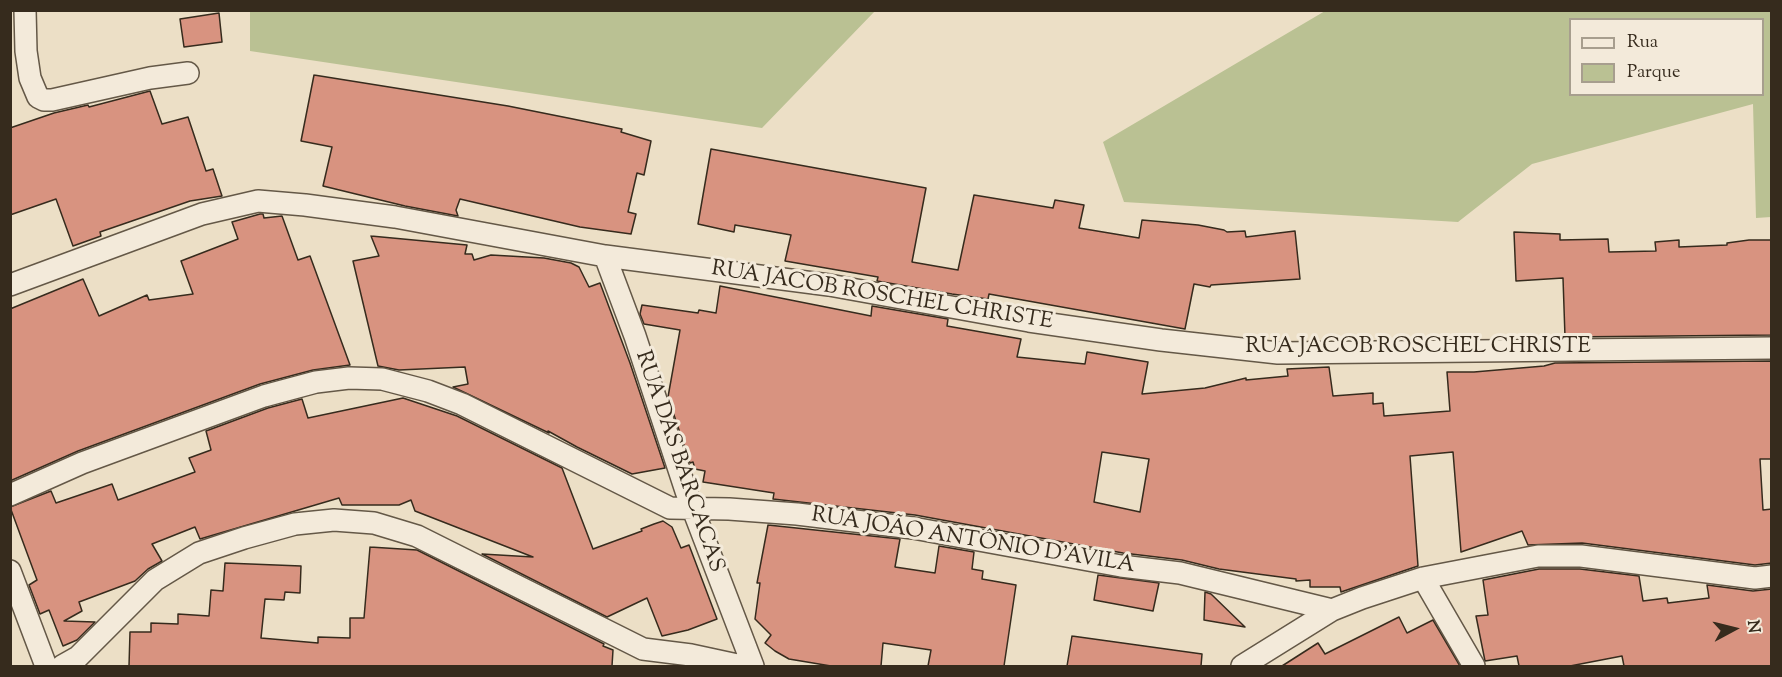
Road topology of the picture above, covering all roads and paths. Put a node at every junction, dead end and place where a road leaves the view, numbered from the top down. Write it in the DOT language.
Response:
graph roads {
  1 [pos="25,10"];
  2 [pos="188,73"];
  3 [pos="605,256"];
  4 [pos="10,285"];
  5 [pos="1772,348"];
  6 [pos="10,495"];
  7 [pos="693,509"];
  8 [pos="10,571"];
  9 [pos="1772,576"];
  10 [pos="1423,578"];
  11 [pos="1332,610"];
  12 [pos="72,663"];
  13 [pos="46,666"];
  14 [pos="742,666"];
  15 [pos="753,666"];
  16 [pos="1242,666"];
  17 [pos="1474,666"];
  1 -- 2 [label="street"];
  3 -- 4 [label="street, RUA JACOB ROSCHEL CHRISTE"];
  3 -- 5 [label="street, RUA JACOB ROSCHEL CHRISTE"];
  3 -- 7 [label="street, RUA DAS BARCACAS"];
  6 -- 7 [label="street, RUA JOÃO ANTÔNIO D'AVILA"];
  7 -- 11 [label="street, RUA JOÃO ANTÔNIO D'AVILA"];
  7 -- 15 [label="street, RUA DAS BARCACAS"];
  8 -- 13 [label="street"];
  9 -- 10 [label="street"];
  10 -- 11 [label="street"];
  10 -- 17 [label="street"];
  11 -- 16 [label="street"];
  12 -- 14 [label="street"];
}
